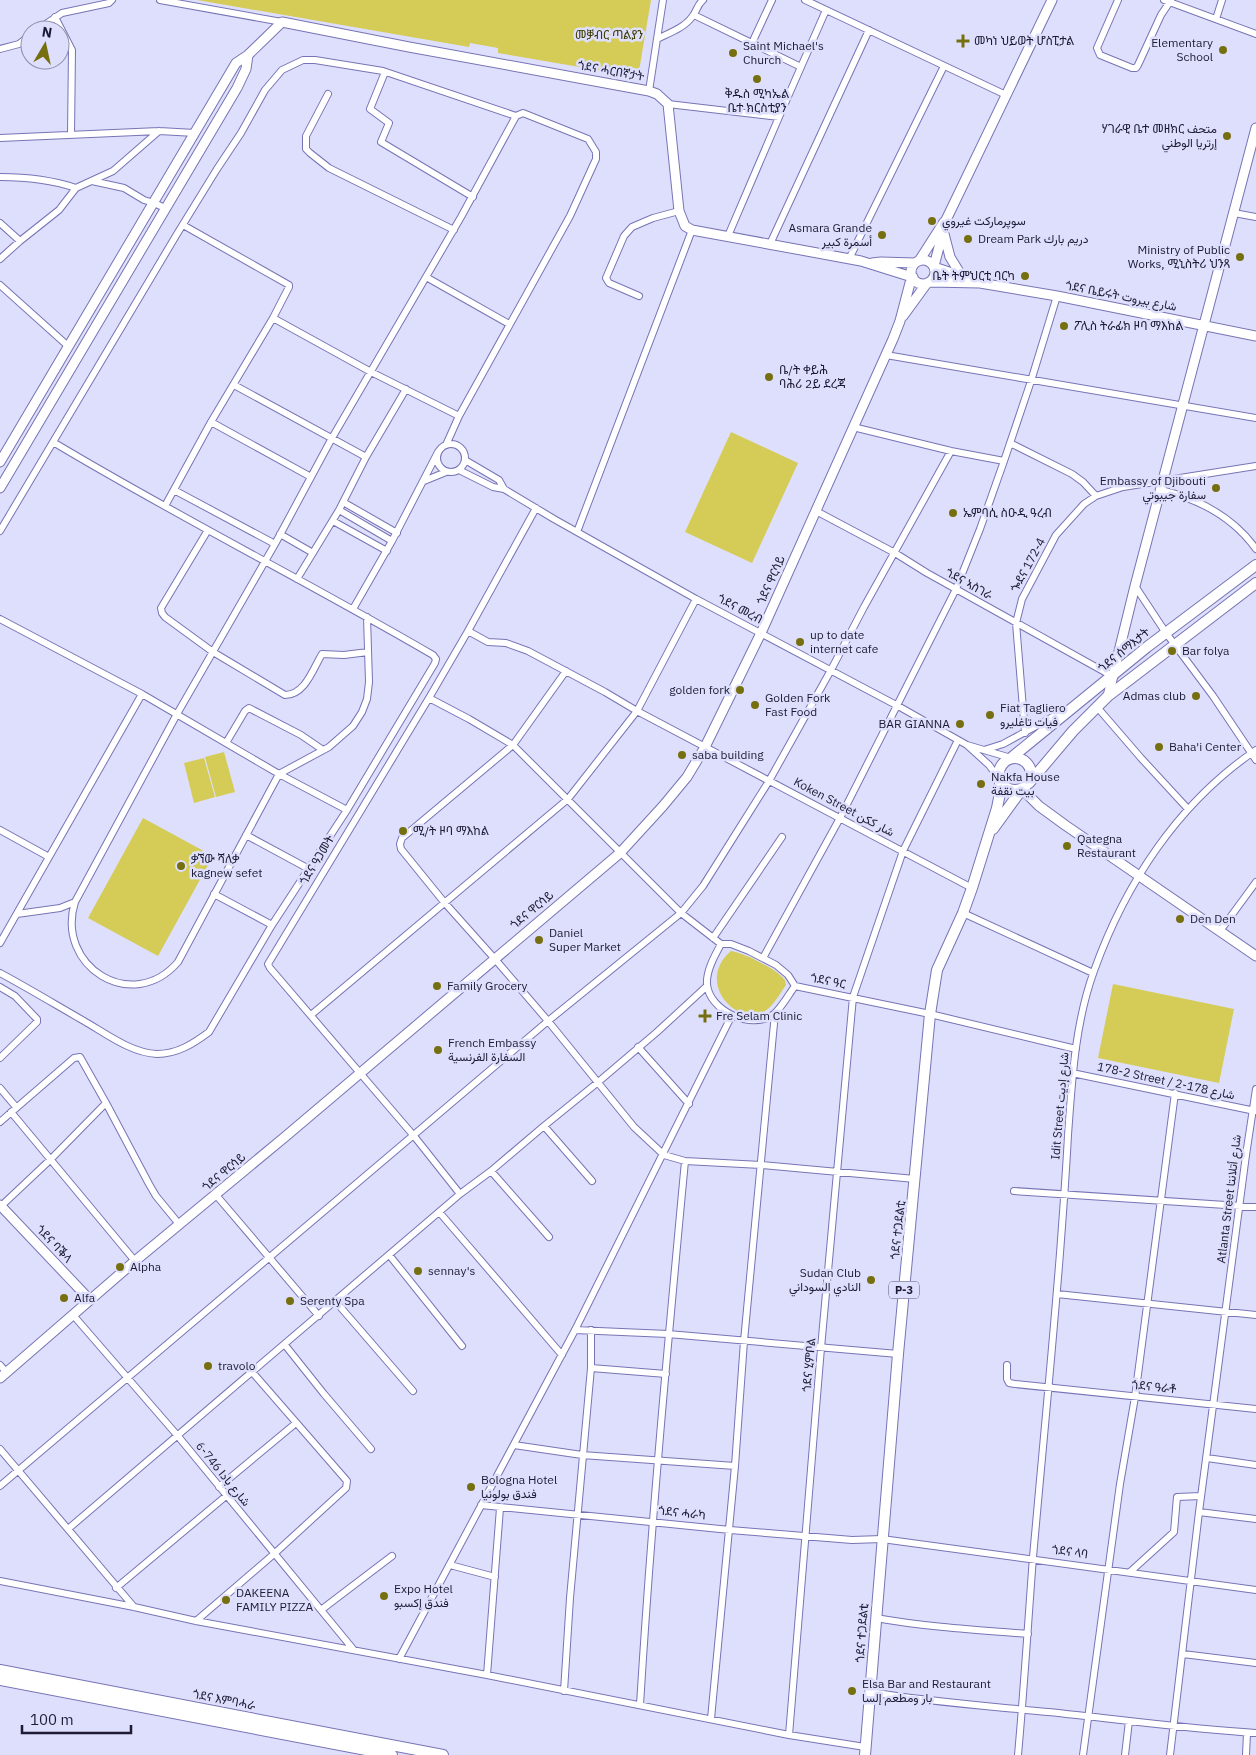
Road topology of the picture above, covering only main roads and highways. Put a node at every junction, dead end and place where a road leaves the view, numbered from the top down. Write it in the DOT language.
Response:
graph roads {
  1 [pos="1052,0"];
  2 [pos="248,55"];
  3 [pos="1256,128"];
  4 [pos="946,220"];
  5 [pos="943,233"];
  6 [pos="917,262"];
  7 [pos="871,263"];
  8 [pos="934,266"];
  9 [pos="961,275"];
  10 [pos="912,277"];
  11 [pos="929,282"];
  12 [pos="980,283"];
  13 [pos="900,321"];
  14 [pos="1204,325"];
  15 [pos="1256,336"];
  16 [pos="36,402"];
  17 [pos="46,408"];
  18 [pos="0,462"];
  19 [pos="0,488"];
  20 [pos="1256,565"];
  21 [pos="1256,583"];
  22 [pos="1112,676"];
  23 [pos="1108,696"];
  24 [pos="1011,758"];
  25 [pos="1000,780"];
  26 [pos="1026,786"];
  27 [pos="988,836"];
  28 [pos="1256,956"];
  29 [pos="0,1206"];
  30 [pos="90,1300"];
  31 [pos="3,1376"];
  32 [pos="0,1670"];
  33 [pos="0,1680"];
  34 [pos="865,1751"];
  35 [pos="392,1755"];
  36 [pos="443,1755"];
  1 -- 4 [label="main road"];
  2 -- 7 [label="main road, ጎደና ሓርበኛታት"];
  2 -- 16 [label="main road"];
  2 -- 17 [label="main road"];
  3 -- 14 [label="main road"];
  4 -- 5 [label="main road"];
  4 -- 6 [label="main road"];
  5 -- 8 [label="main road"];
  5 -- 9 [label="main road"];
  6 -- 7 [label="main road"];
  6 -- 8 [label="main road"];
  6 -- 10 [label="main road"];
  7 -- 10 [label="main road"];
  8 -- 9 [label="main road"];
  8 -- 11 [label="main road"];
  9 -- 12 [label="main road"];
  10 -- 11 [label="main road"];
  10 -- 13 [label="main road, ጎደና ዋርሳይ"];
  11 -- 12 [label="main road"];
  11 -- 13 [label="main road, ጎደና ዋርሳይ"];
  12 -- 14 [label="main road, ጎደና ቤይሩት شارع بيروت"];
  13 -- 30 [label="main road, ጎደና ዋርሳይ"];
  14 -- 15 [label="main road, ጎደና ቤይሩት شارع بيروت"];
  14 -- 22 [label="main road"];
  16 -- 17 [label="main road"];
  16 -- 18 [label="main road"];
  17 -- 19 [label="main road"];
  20 -- 22 [label="main road, ጎደና ሰማእታት"];
  21 -- 23 [label="main road, ጎደና ሰማእታት"];
  22 -- 23 [label="main road"];
  22 -- 24 [label="main road, ጎደና ሰማእታት"];
  23 -- 26 [label="main road, ጎደና ሰማእታት"];
  24 -- 25 [label="main road"];
  24 -- 26 [label="main road"];
  25 -- 26 [label="main road"];
  25 -- 27 [label="main road, ጎደና ተጋደልቲ / P-3"];
  26 -- 27 [label="main road, ጎደና ተጋደልቲ / P-3"];
  26 -- 28 [label="main road"];
  27 -- 34 [label="main road, ጎደና ተጋደልቲ / P-3"];
  29 -- 30 [label="main road, ጎደና ባቕላ"];
  30 -- 31 [label="main road, ጎደና ዋርሳይ"];
  32 -- 36 [label="main road, ጎደና እምባሓራ"];
  33 -- 35 [label="main road, ጎደና እምባሓራ"];
}
